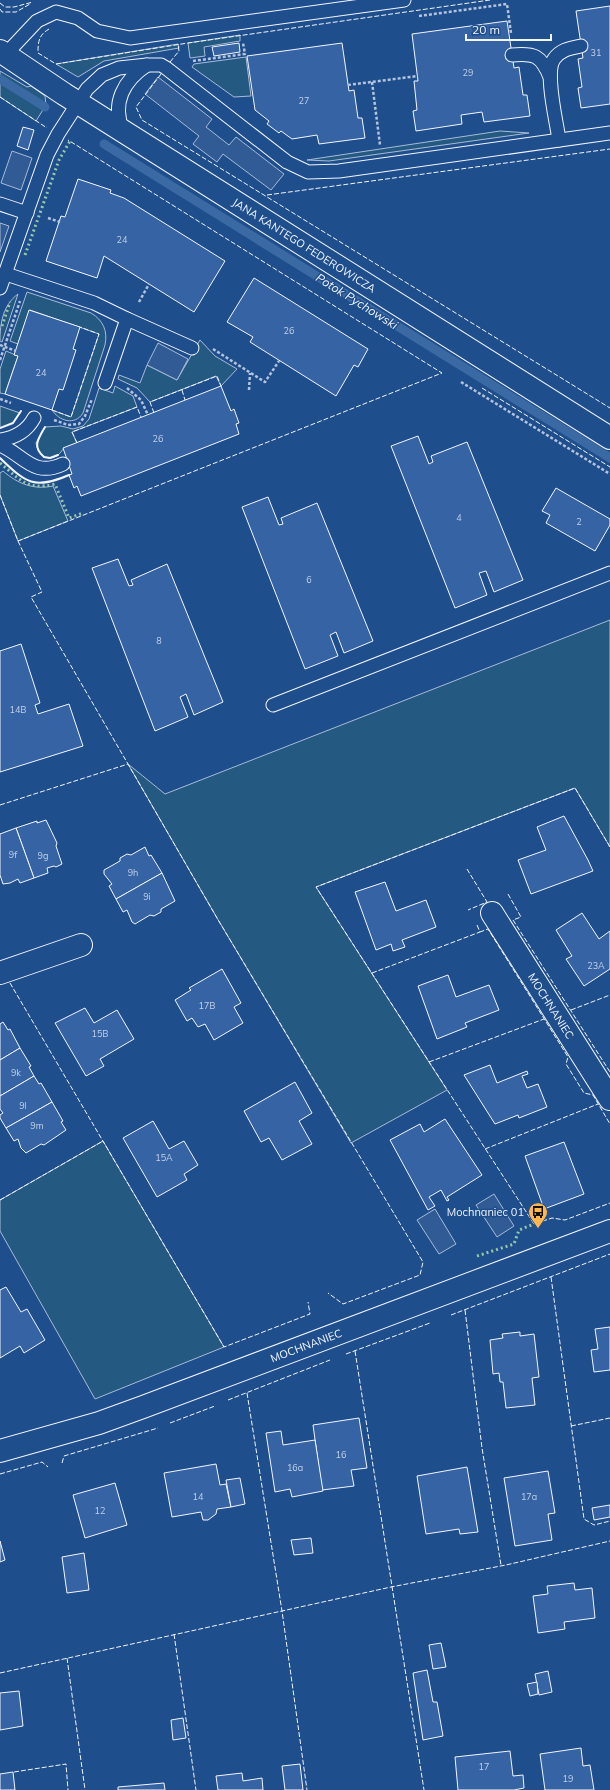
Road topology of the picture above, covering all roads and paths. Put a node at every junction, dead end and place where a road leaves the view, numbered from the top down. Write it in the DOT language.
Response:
graph roads {
  1 [pos="404,0"];
  2 [pos="581,46"];
  3 [pos="2,53"];
  4 [pos="512,55"];
  5 [pos="147,64"];
  6 [pos="418,76"];
  7 [pos="551,78"];
  8 [pos="372,82"];
  9 [pos="348,85"];
  10 [pos="77,102"];
  11 [pos="123,131"];
  12 [pos="610,133"];
  13 [pos="559,140"];
  14 [pos="373,147"];
  15 [pos="0,204"];
  16 [pos="27,213"];
  17 [pos="48,218"];
  18 [pos="60,222"];
  19 [pos="6,274"];
  20 [pos="149,284"];
  21 [pos="0,288"];
  22 [pos="137,306"];
  23 [pos="127,319"];
  24 [pos="0,345"];
  25 [pos="192,348"];
  26 [pos="16,351"];
  27 [pos="250,373"];
  28 [pos="106,381"];
  29 [pos="460,382"];
  30 [pos="249,390"];
  31 [pos="0,399"];
  32 [pos="11,403"];
  33 [pos="148,415"];
  34 [pos="34,418"];
  35 [pos="51,419"];
  36 [pos="610,438"];
  37 [pos="0,440"];
  38 [pos="0,445"];
  39 [pos="63,464"];
  40 [pos="610,474"];
  41 [pos="610,573"];
  42 [pos="273,705"];
  43 [pos="492,913"];
  44 [pos="81,945"];
  45 [pos="0,973"];
  46 [pos="610,1099"];
  47 [pos="610,1231"];
  48 [pos="0,1451"];
  1 -- 3 [label="lane"];
  2 -- 7 [label="lane"];
  3 -- 10 [label="street, JANA KANTEGO FEDEROWICZA"];
  4 -- 7 [label="lane"];
  5 -- 10 [label="lane"];
  5 -- 11 [label="lane"];
  5 -- 13 [label="lane"];
  6 -- 8 [label="path"];
  7 -- 13 [label="lane"];
  8 -- 9 [label="path"];
  8 -- 14 [label="path"];
  10 -- 11 [label="street, JANA KANTEGO FEDEROWICZA"];
  10 -- 16 [label="lane"];
  11 -- 36 [label="street, JANA KANTEGO FEDEROWICZA"];
  12 -- 13 [label="lane"];
  15 -- 16 [label="lane"];
  16 -- 19 [label="lane"];
  17 -- 18 [label="path"];
  19 -- 21 [label="lane"];
  19 -- 23 [label="lane"];
  20 -- 22 [label="path"];
  23 -- 25 [label="lane"];
  23 -- 28 [label="lane"];
  24 -- 26 [label="path"];
  27 -- 30 [label="path"];
  28 -- 33 [label="path"];
  28 -- 35 [label="path"];
  29 -- 40 [label="path"];
  31 -- 32 [label="path"];
  34 -- 37 [label="lane"];
  38 -- 39 [label="lane"];
  41 -- 42 [label="lane"];
  43 -- 46 [label="street, MOCHNANIEC"];
  44 -- 45 [label="street"];
  47 -- 48 [label="street, MOCHNANIEC"];
}
